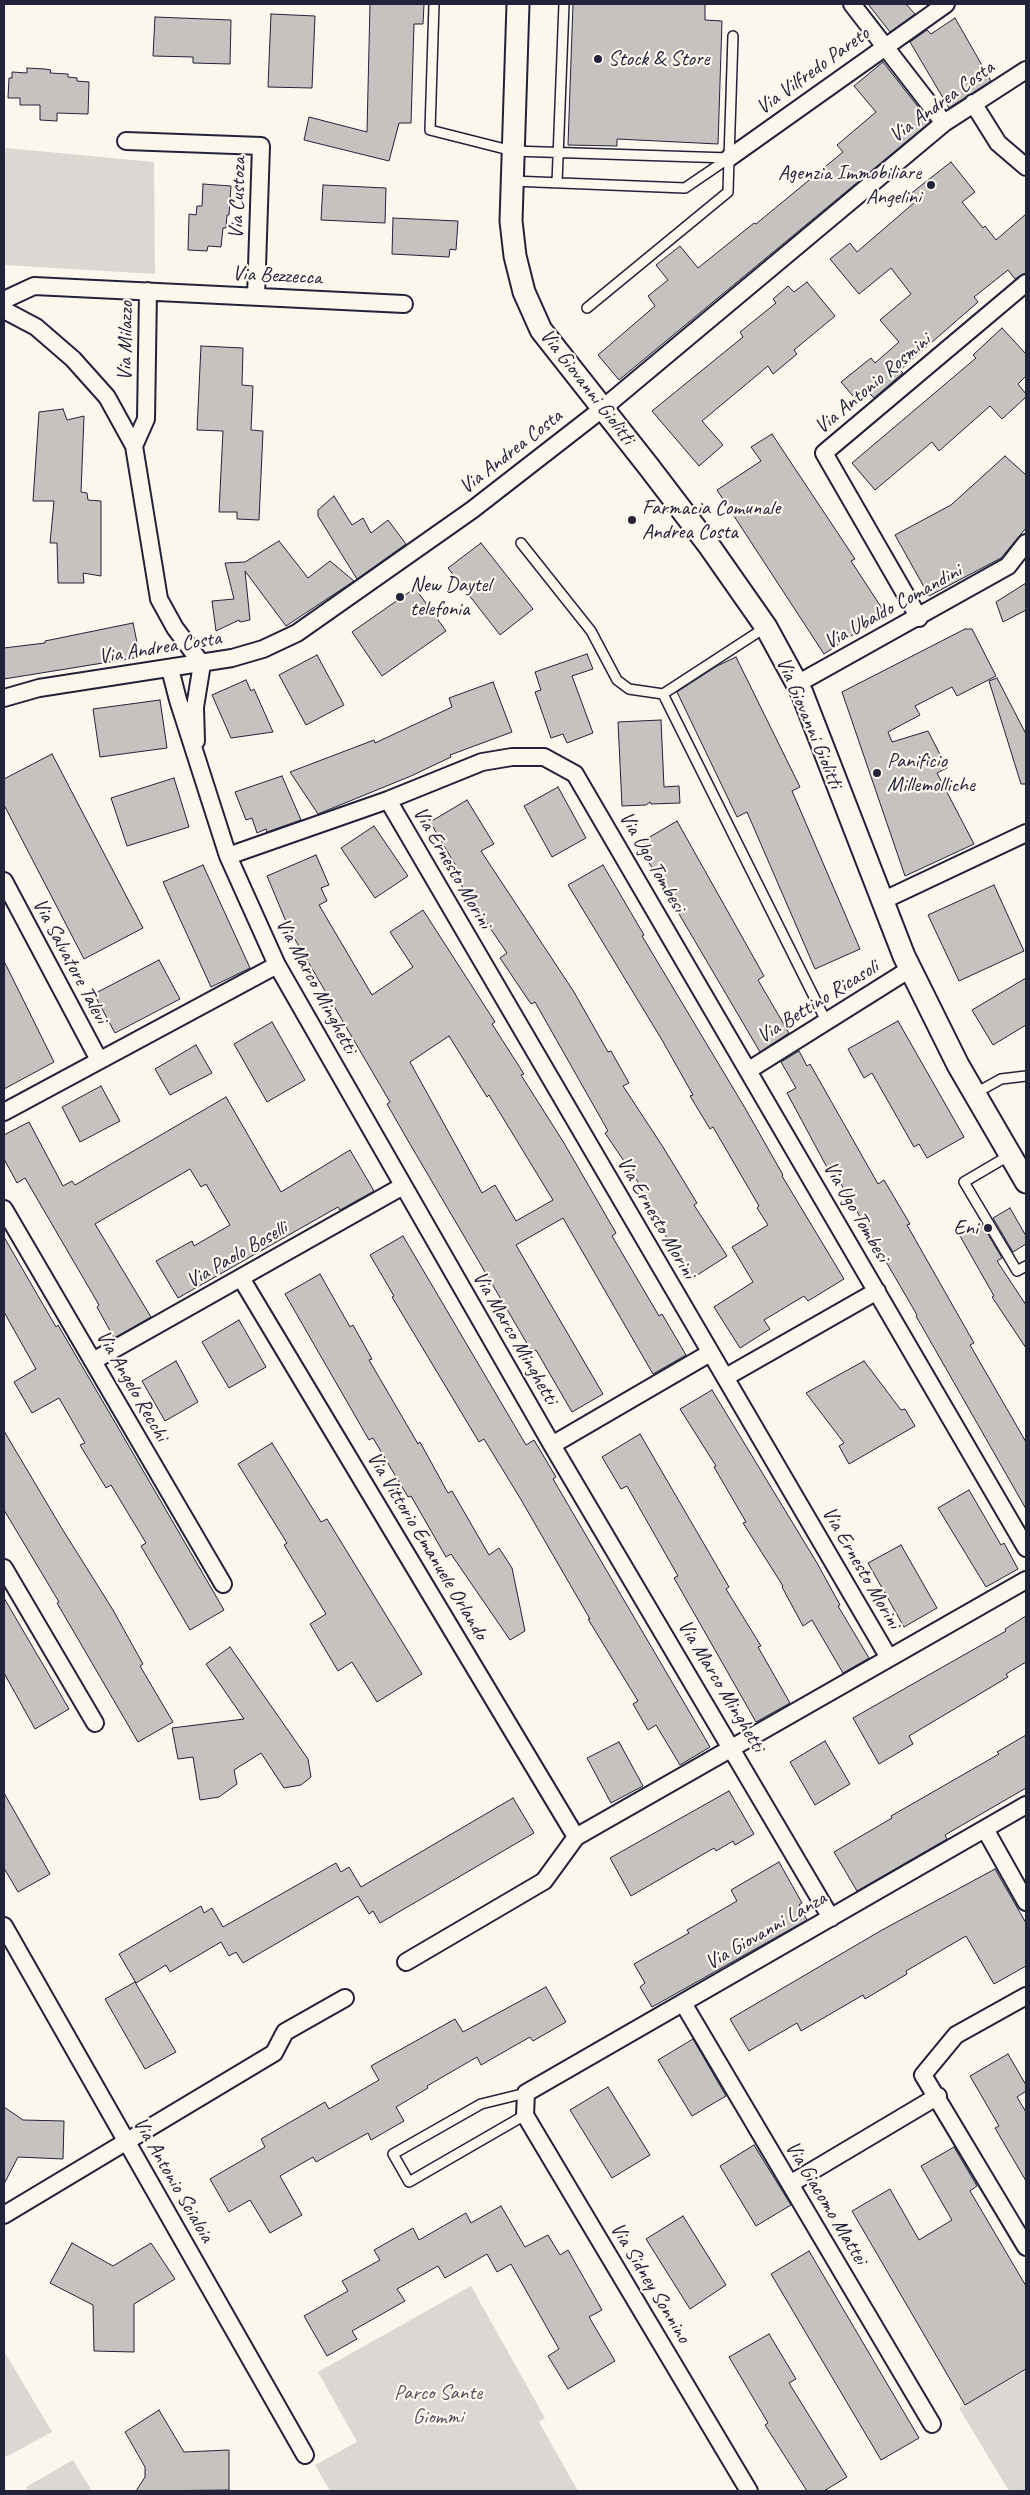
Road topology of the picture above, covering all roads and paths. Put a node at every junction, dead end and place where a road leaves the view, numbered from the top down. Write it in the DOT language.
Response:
graph roads {
  1 [pos="434,4"];
  2 [pos="518,4"];
  3 [pos="564,4"];
  4 [pos="852,4"];
  5 [pos="946,4"];
  6 [pos="733,36"];
  7 [pos="885,45"];
  8 [pos="1026,70"];
  9 [pos="973,103"];
  10 [pos="944,123"];
  11 [pos="126,141"];
  12 [pos="513,151"];
  13 [pos="558,152"];
  14 [pos="729,158"];
  15 [pos="1026,167"];
  16 [pos="512,181"];
  17 [pos="557,183"];
  18 [pos="1026,283"];
  19 [pos="148,291"];
  20 [pos="256,297"];
  21 [pos="4,300"];
  22 [pos="404,304"];
  23 [pos="587,308"];
  24 [pos="4,310"];
  25 [pos="602,409"];
  26 [pos="134,446"];
  27 [pos="521,543"];
  28 [pos="1026,543"];
  29 [pos="1026,565"];
  30 [pos="1008,566"];
  31 [pos="919,618"];
  32 [pos="766,627"];
  33 [pos="202,664"];
  34 [pos="170,669"];
  35 [pos="797,684"];
  36 [pos="663,694"];
  37 [pos="4,698"];
  38 [pos="197,762"];
  39 [pos="388,800"];
  40 [pos="1026,833"];
  41 [pos="228,856"];
  42 [pos="4,881"];
  43 [pos="882,901"];
  44 [pos="277,965"];
  45 [pos="910,969"];
  46 [pos="826,1021"];
  47 [pos="99,1060"];
  48 [pos="749,1070"];
  49 [pos="1026,1076"];
  50 [pos="974,1094"];
  51 [pos="4,1112"];
  52 [pos="1010,1155"];
  53 [pos="1026,1182"];
  54 [pos="403,1186"];
  55 [pos="4,1209"];
  56 [pos="1026,1266"];
  57 [pos="241,1278"];
  58 [pos="877,1291"];
  59 [pos="710,1353"];
  60 [pos="93,1361"];
  61 [pos="726,1378"];
  62 [pos="552,1445"];
  63 [pos="1026,1548"];
  64 [pos="4,1568"];
  65 [pos="1026,1580"];
  66 [pos="222,1584"];
  67 [pos="888,1658"];
  68 [pos="94,1723"];
  69 [pos="732,1747"];
  70 [pos="1026,1805"];
  71 [pos="985,1830"];
  72 [pos="576,1837"];
  73 [pos="1026,1902"];
  74 [pos="831,1918"];
  75 [pos="4,1926"];
  76 [pos="406,1962"];
  77 [pos="1026,1996"];
  78 [pos="345,1998"];
  79 [pos="683,2003"];
  80 [pos="526,2093"];
  81 [pos="938,2096"];
  82 [pos="525,2115"];
  83 [pos="127,2141"];
  84 [pos="790,2184"];
  85 [pos="4,2215"];
  86 [pos="1026,2247"];
  87 [pos="932,2424"];
  88 [pos="305,2455"];
  89 [pos="749,2491"];
  1 -- 12 [label="lane"];
  2 -- 12 [label="street, Via Giovanni Giolitti"];
  3 -- 13 [label="lane"];
  4 -- 7 [label="street"];
  5 -- 7 [label="street, Via Vilfredo Pareto"];
  6 -- 14 [label="lane"];
  7 -- 10 [label="street"];
  7 -- 14 [label="street, Via Vilfredo Pareto"];
  8 -- 9 [label="street, Via Andrea Costa"];
  9 -- 10 [label="street, Via Andrea Costa"];
  9 -- 15 [label="street"];
  10 -- 25 [label="street, Via Andrea Costa"];
  11 -- 20 [label="street, Via Custoza"];
  12 -- 13 [label="lane"];
  12 -- 16 [label="street, Via Giovanni Giolitti"];
  13 -- 14 [label="lane"];
  13 -- 17 [label="lane"];
  14 -- 17 [label="lane"];
  14 -- 23 [label="lane"];
  16 -- 17 [label="lane"];
  16 -- 25 [label="street, Via Giovanni Giolitti"];
  18 -- 31 [label="street, Via Antonio Rosmini"];
  19 -- 20 [label="street, Via Bezzecca"];
  19 -- 21 [label="street, Via Milazzo"];
  19 -- 26 [label="street, Via Milazzo"];
  20 -- 22 [label="street, Via Bezzecca"];
  24 -- 26 [label="street, Via Milazzo"];
  25 -- 32 [label="street, Via Giovanni Giolitti"];
  25 -- 33 [label="street, Via Andrea Costa"];
  26 -- 33 [label="street, Via Milazzo"];
  27 -- 36 [label="lane"];
  28 -- 30 [label="street, Via Ubaldo Comandini"];
  29 -- 30 [label="street, Via Ubaldo Comandini"];
  30 -- 31 [label="street, Via Ubaldo Comandini"];
  31 -- 35 [label="street, Via Ubaldo Comandini"];
  32 -- 35 [label="street, Via Giovanni Giolitti"];
  32 -- 36 [label="lane"];
  33 -- 34 [label="street, Via Andrea Costa"];
  33 -- 38 [label="street, Via Marco Minghetti"];
  34 -- 37 [label="street, Via Andrea Costa"];
  34 -- 38 [label="street, Via Marco Minghetti"];
  35 -- 43 [label="street, Via Giovanni Giolitti"];
  36 -- 46 [label="lane"];
  38 -- 41 [label="street, Via Marco Minghetti"];
  39 -- 41 [label="street, Via Ugo Tombesi"];
  39 -- 48 [label="street, Via Ugo Tombesi"];
  39 -- 59 [label="street, Via Ernesto Morini"];
  40 -- 43 [label="street"];
  41 -- 44 [label="street, Via Marco Minghetti"];
  42 -- 47 [label="street, Via Salvatore Talevi"];
  43 -- 45 [label="street, Via Giovanni Giolitti"];
  44 -- 47 [label="street"];
  44 -- 54 [label="street, Via Marco Minghetti"];
  45 -- 46 [label="street, Via Bettino Ricasoli"];
  45 -- 50 [label="street, Via Giovanni Giolitti"];
  46 -- 48 [label="street, Via Bettino Ricasoli"];
  47 -- 51 [label="street"];
  48 -- 58 [label="street, Via Ugo Tombesi"];
  49 -- 50 [label="lane"];
  50 -- 52 [label="street, Via Giovanni Giolitti"];
  52 -- 53 [label="street, Via Giovanni Giolitti"];
  52 -- 56 [label="lane"];
  54 -- 57 [label="street, Via Paolo Boselli"];
  54 -- 62 [label="street, Via Marco Minghetti"];
  55 -- 60 [label="street, Via Angelo Recchi"];
  57 -- 60 [label="street, Via Paolo Boselli"];
  57 -- 72 [label="street, Via Vittorio Emanuele Orlando"];
  58 -- 61 [label="street, Via Ugo Tombesi"];
  58 -- 63 [label="street, Via Ugo Tombesi"];
  59 -- 61 [label="street, Via Ernesto Morini"];
  59 -- 62 [label="street"];
  60 -- 66 [label="street, Via Angelo Recchi"];
  61 -- 67 [label="street, Via Ernesto Morini"];
  62 -- 69 [label="street, Via Marco Minghetti"];
  64 -- 68 [label="street"];
  65 -- 67 [label="street"];
  67 -- 69 [label="street"];
  69 -- 72 [label="street"];
  69 -- 74 [label="street, Via Marco Minghetti"];
  70 -- 71 [label="street, Via Giovanni Lanza"];
  71 -- 73 [label="street"];
  71 -- 74 [label="street, Via Giovanni Lanza"];
  72 -- 76 [label="street"];
  74 -- 79 [label="street, Via Giovanni Lanza"];
  75 -- 83 [label="street, Via Antonio Scialoia"];
  77 -- 81 [label="street"];
  78 -- 83 [label="street"];
  79 -- 80 [label="street, Via Giovanni Lanza"];
  79 -- 84 [label="street, Via Giacomo Mattei"];
  80 -- 82 [label="street"];
  80 -- 82 [label="lane"];
  81 -- 84 [label="street"];
  81 -- 86 [label="street"];
  82 -- 89 [label="street, Via Sidney Sonnino"];
  83 -- 85 [label="street"];
  83 -- 88 [label="street, Via Antonio Scialoia"];
  84 -- 87 [label="street, Via Giacomo Mattei"];
}
